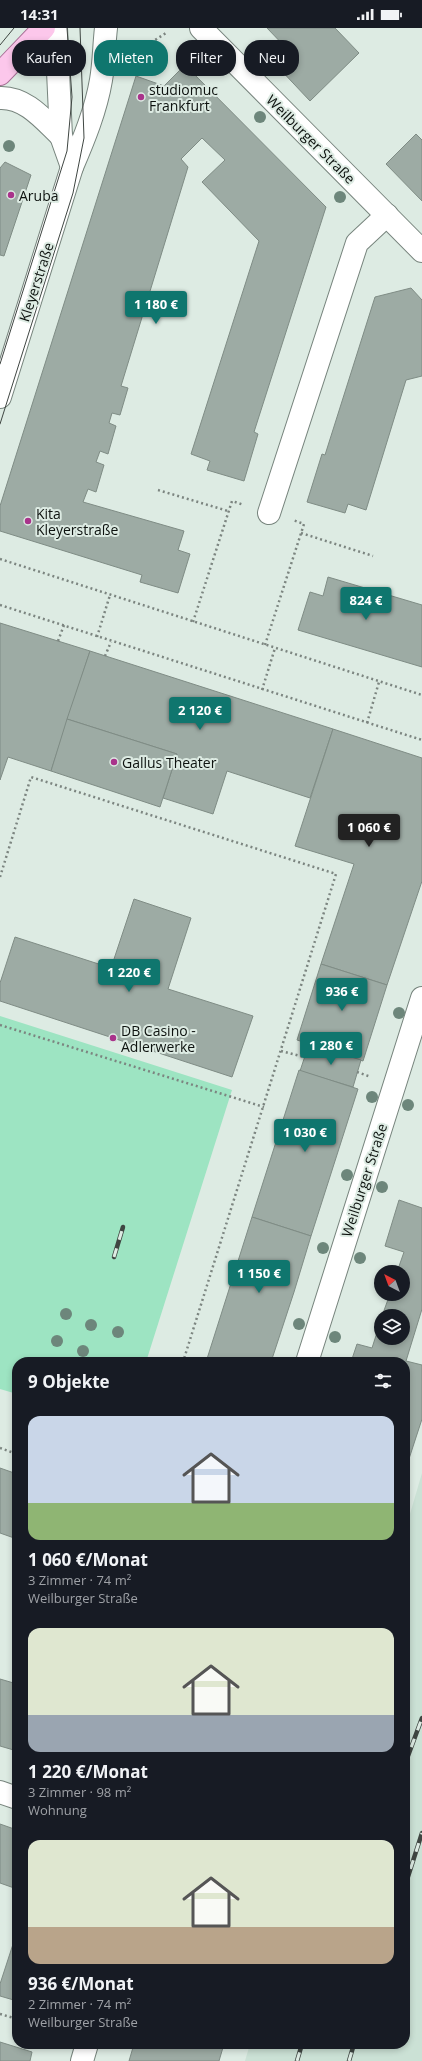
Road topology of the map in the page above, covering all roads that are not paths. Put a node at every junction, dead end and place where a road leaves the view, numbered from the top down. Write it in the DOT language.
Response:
graph roads {
  1 [pos="44,28"];
  2 [pos="56,28"];
  3 [pos="106,28"];
  4 [pos="201,28"];
  5 [pos="0,74"];
  6 [pos="0,98"];
  7 [pos="61,136"];
  8 [pos="72,167"];
  9 [pos="387,215"];
  10 [pos="422,251"];
  11 [pos="0,397"];
  12 [pos="269,513"];
  13 [pos="422,998"];
  14 [pos="309,1357"];
  15 [pos="0,1792"];
  16 [pos="12,1796"];
  17 [pos="86,2049"];
  18 [pos="82,2061"];
  1 -- 5 [label="main road"];
  2 -- 7 [label="street"];
  3 -- 8 [label="street, Kleyerstraße"];
  4 -- 9 [label="street, Weilburger Straße"];
  6 -- 7 [label="street"];
  7 -- 8 [label="street"];
  8 -- 11 [label="street, Kleyerstraße"];
  9 -- 10 [label="street, Weilburger Straße"];
  9 -- 12 [label="street"];
  13 -- 14 [label="street, Weilburger Straße"];
  15 -- 16 [label="street"];
  17 -- 18 [label="street"];
}
